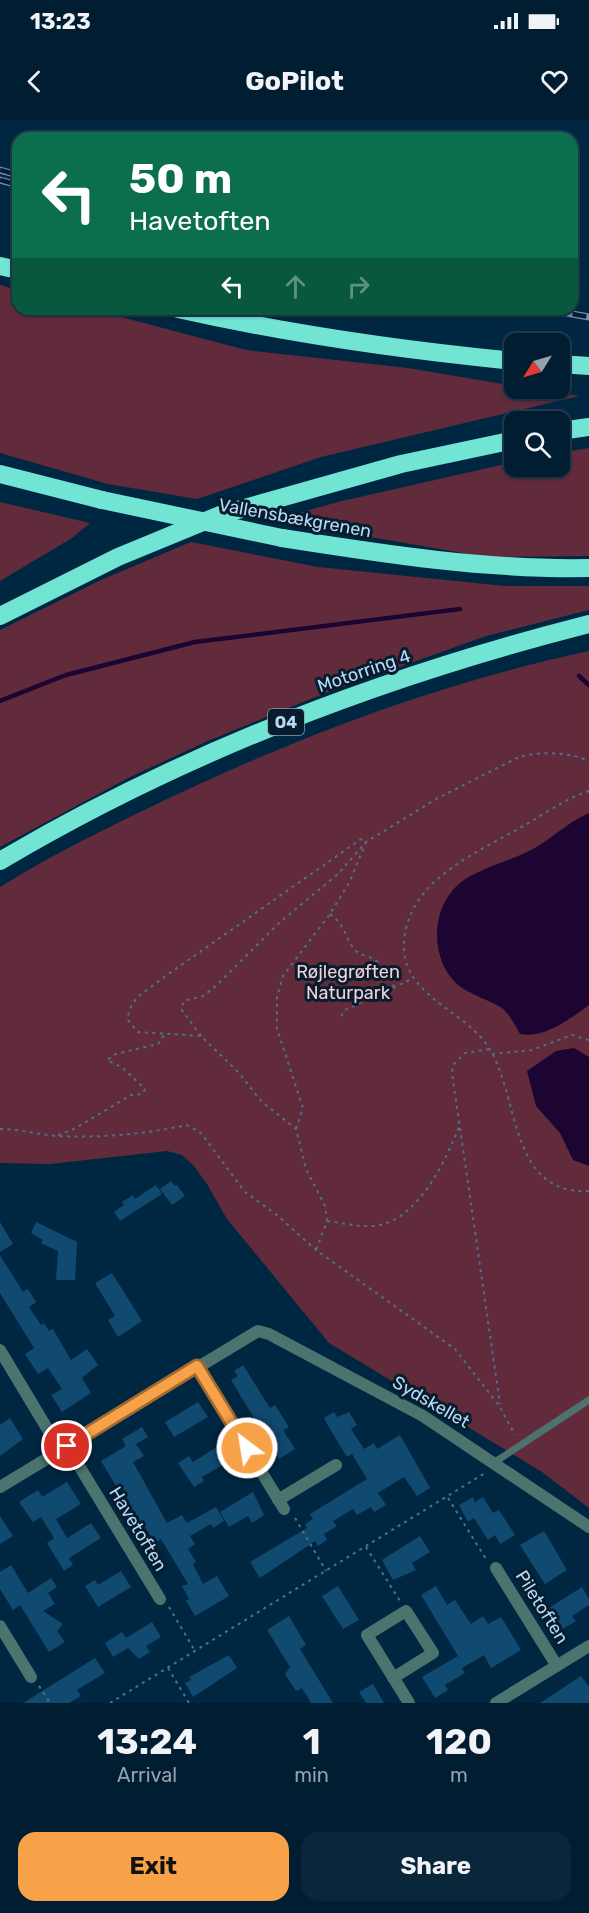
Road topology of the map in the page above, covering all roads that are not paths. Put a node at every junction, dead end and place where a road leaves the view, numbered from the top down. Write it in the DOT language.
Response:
graph roads {
  1 [pos="209,315"];
  2 [pos="504,360"];
  3 [pos="570,365"];
  4 [pos="589,366"];
  5 [pos="589,427"];
  6 [pos="570,430"];
  7 [pos="504,442"];
  8 [pos="0,474"];
  9 [pos="589,568"];
  10 [pos="0,616"];
  11 [pos="589,624"];
  12 [pos="0,861"];
  13 [pos="0,1350"];
  14 [pos="197,1366"];
  15 [pos="589,1400"];
  16 [pos="64,1448"];
  17 [pos="495,1462"];
  18 [pos="336,1465"];
  19 [pos="0,1487"];
  20 [pos="589,1527"];
  21 [pos="496,1568"];
  22 [pos="160,1599"];
  23 [pos="0,1626"];
  24 [pos="589,1646"];
  25 [pos="557,1666"];
  26 [pos="31,1677"];
  27 [pos="393,1678"];
  28 [pos="409,1703"];
  29 [pos="496,1703"];
  1 -- 2 [label="highway"];
  3 -- 4 [label="highway"];
  5 -- 6 [label="highway"];
  7 -- 10 [label="highway"];
  8 -- 9 [label="highway, Vallensbækgrenen, bridge"];
  11 -- 12 [label="highway, Motorring 4 / O4"];
  13 -- 16 [label="street, Havetoften"];
  14 -- 16 [label="street"];
  14 -- 17 [label="street, Sydskellet"];
  14 -- 18 [label="street"];
  15 -- 17 [label="lane"];
  16 -- 19 [label="street"];
  16 -- 22 [label="street, Havetoften"];
  17 -- 20 [label="street, Sydskellet"];
  21 -- 25 [label="street, Piletoften"];
  23 -- 26 [label="street"];
  24 -- 25 [label="street, Piletoften"];
  25 -- 29 [label="street, Piletoften"];
  27 -- 27 [label="street"];
  27 -- 28 [label="street"];
}
